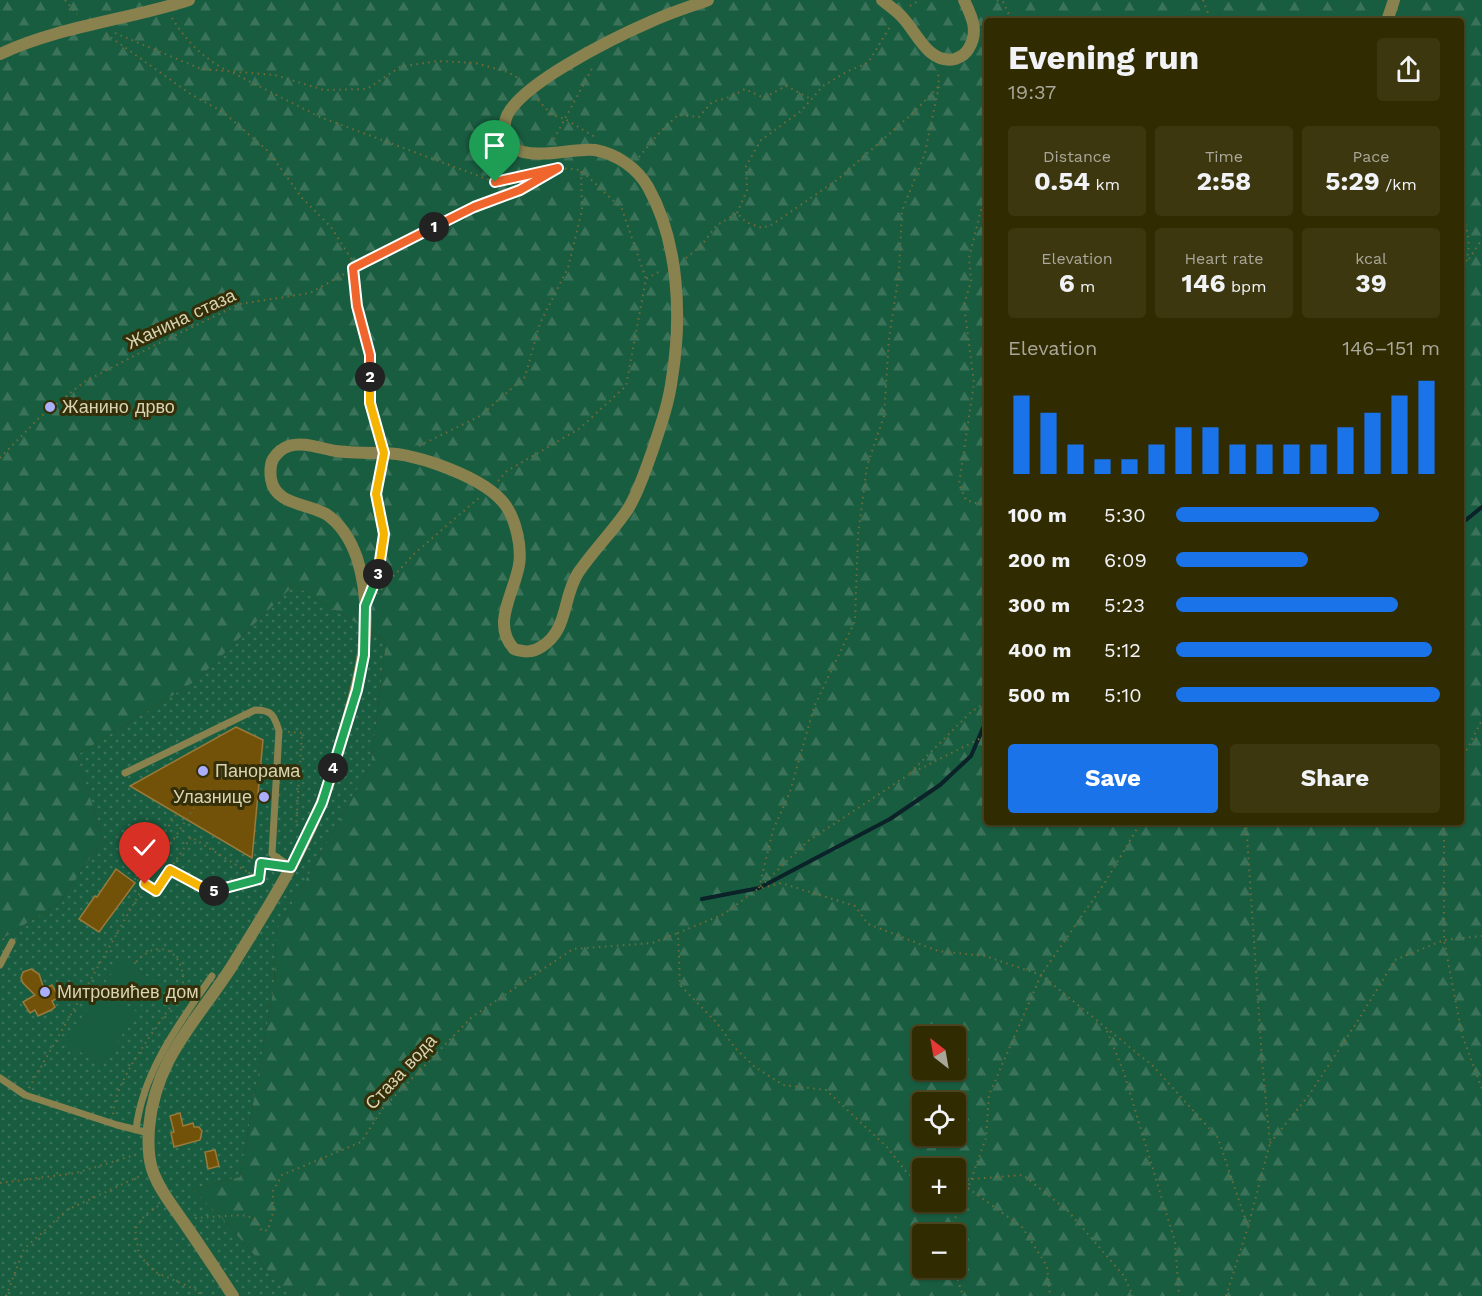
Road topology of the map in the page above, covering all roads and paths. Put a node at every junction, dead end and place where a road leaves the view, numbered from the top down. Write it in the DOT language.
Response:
graph roads {
  1 [pos="65,0"];
  2 [pos="189,0"];
  3 [pos="708,0"];
  4 [pos="882,0"];
  5 [pos="964,0"];
  6 [pos="997,0"];
  7 [pos="1203,0"];
  8 [pos="1394,0"];
  9 [pos="166,8"];
  10 [pos="898,14"];
  11 [pos="1011,18"];
  12 [pos="1210,18"];
  13 [pos="1388,18"];
  14 [pos="90,24"];
  15 [pos="0,54"];
  16 [pos="231,72"];
  17 [pos="531,90"];
  18 [pos="811,99"];
  19 [pos="600,139"];
  20 [pos="632,167"];
  21 [pos="581,170"];
  22 [pos="984,198"];
  23 [pos="737,213"];
  24 [pos="1464,220"];
  25 [pos="1482,239"];
  26 [pos="1468,260"];
  27 [pos="672,265"];
  28 [pos="353,268"];
  29 [pos="1464,270"];
  30 [pos="626,386"];
  31 [pos="384,453"];
  32 [pos="403,454"];
  33 [pos="0,458"];
  34 [pos="984,502"];
  35 [pos="365,606"];
  36 [pos="984,703"];
  37 [pos="1482,720"];
  38 [pos="279,730"];
  39 [pos="984,737"];
  40 [pos="1464,755"];
  41 [pos="125,773"];
  42 [pos="908,776"];
  43 [pos="206,789"];
  44 [pos="176,815"];
  45 [pos="1139,825"];
  46 [pos="1246,825"];
  47 [pos="1444,825"];
  48 [pos="297,855"];
  49 [pos="291,867"];
  50 [pos="170,870"];
  51 [pos="259,879"];
  52 [pos="145,884"];
  53 [pos="759,888"];
  54 [pos="678,933"];
  55 [pos="1482,936"];
  56 [pos="1444,940"];
  57 [pos="12,942"];
  58 [pos="136,962"];
  59 [pos="0,965"];
  60 [pos="1041,975"];
  61 [pos="212,976"];
  62 [pos="1107,1029"];
  63 [pos="0,1078"];
  64 [pos="1482,1089"];
  65 [pos="25,1095"];
  66 [pos="117,1125"];
  67 [pos="142,1132"];
  68 [pos="1270,1143"];
  69 [pos="148,1151"];
  70 [pos="153,1170"];
  71 [pos="912,1175"];
  72 [pos="972,1179"];
  73 [pos="0,1183"];
  74 [pos="968,1188"];
  75 [pos="966,1193"];
  76 [pos="168,1199"];
  77 [pos="181,1218"];
  78 [pos="1248,1227"];
  79 [pos="957,1278"];
  80 [pos="962,1295"];
  81 [pos="6,1296"];
  82 [pos="198,1296"];
  83 [pos="233,1296"];
  84 [pos="1050,1296"];
  85 [pos="1133,1296"];
  86 [pos="1179,1296"];
  87 [pos="1226,1296"];
  1 -- 14 [label="path"];
  2 -- 9 [label="street"];
  3 -- 17 [label="street"];
  4 -- 10 [label="street"];
  5 -- 10 [label="street"];
  6 -- 11 [label="path"];
  7 -- 12 [label="path"];
  8 -- 13 [label="street"];
  9 -- 14 [label="street"];
  9 -- 16 [label="path"];
  10 -- 18 [label="path"];
  14 -- 15 [label="street"];
  14 -- 16 [label="path"];
  14 -- 28 [label="path"];
  16 -- 17 [label="path"];
  16 -- 28 [label="path, Жанина стаза"];
  17 -- 19 [label="path"];
  17 -- 20 [label="street"];
  18 -- 20 [label="path"];
  18 -- 23 [label="path"];
  20 -- 27 [label="street"];
  21 -- 32 [label="path"];
  22 -- 34 [label="path"];
  23 -- 27 [label="path"];
  23 -- 53 [label="path"];
  24 -- 26 [label="path"];
  25 -- 26 [label="path"];
  26 -- 29 [label="path"];
  27 -- 30 [label="path"];
  27 -- 32 [label="street"];
  28 -- 31 [label="path"];
  28 -- 33 [label="path, Жанина стаза"];
  31 -- 32 [label="street"];
  31 -- 35 [label="path"];
  31 -- 35 [label="street"];
  35 -- 48 [label="street"];
  36 -- 42 [label="path"];
  37 -- 40 [label="path"];
  38 -- 41 [label="lane"];
  38 -- 48 [label="path"];
  38 -- 49 [label="lane"];
  39 -- 42 [label="path"];
  42 -- 53 [label="path"];
  43 -- 52 [label="path"];
  44 -- 52 [label="path"];
  45 -- 60 [label="path"];
  46 -- 68 [label="path"];
  47 -- 56 [label="path"];
  48 -- 49 [label="street"];
  49 -- 51 [label="path"];
  49 -- 67 [label="street"];
  50 -- 51 [label="path"];
  50 -- 51 [label="path"];
  50 -- 52 [label="path"];
  52 -- 65 [label="path"];
  53 -- 54 [label="path"];
  53 -- 60 [label="path"];
  54 -- 71 [label="path"];
  54 -- 77 [label="path, Стаза вода"];
  55 -- 56 [label="path"];
  56 -- 64 [label="path"];
  56 -- 68 [label="path"];
  57 -- 59 [label="lane"];
  58 -- 66 [label="path"];
  60 -- 62 [label="path"];
  60 -- 72 [label="path"];
  61 -- 67 [label="lane"];
  62 -- 78 [label="path"];
  62 -- 86 [label="path"];
  63 -- 65 [label="lane"];
  65 -- 66 [label="lane"];
  66 -- 67 [label="lane"];
  67 -- 69 [label="street"];
  68 -- 78 [label="path"];
  69 -- 70 [label="street"];
  69 -- 73 [label="path"];
  70 -- 76 [label="street"];
  70 -- 81 [label="path"];
  72 -- 74 [label="path"];
  72 -- 85 [label="path"];
  74 -- 75 [label="path"];
  74 -- 84 [label="path"];
  76 -- 77 [label="street"];
  76 -- 82 [label="path"];
  77 -- 83 [label="street"];
  78 -- 87 [label="path"];
  79 -- 80 [label="path"];
}
